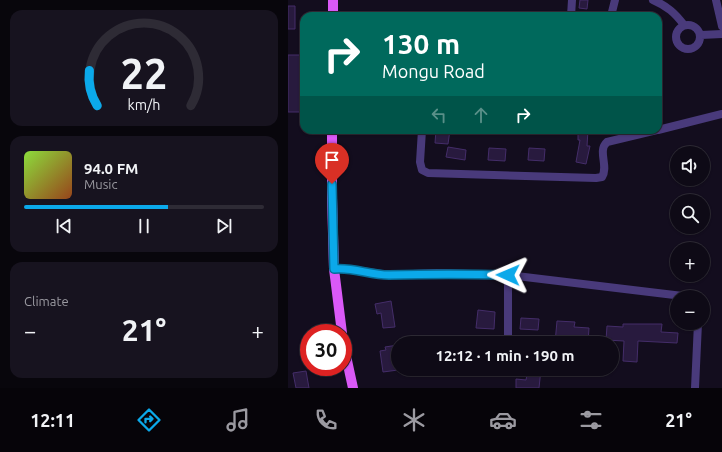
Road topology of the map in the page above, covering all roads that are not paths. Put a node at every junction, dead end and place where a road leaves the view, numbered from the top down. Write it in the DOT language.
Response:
graph roads {
  1 [pos="333,0"];
  2 [pos="572,0"];
  3 [pos="615,0"];
  4 [pos="653,0"];
  5 [pos="716,0"];
  6 [pos="333,12"];
  7 [pos="572,12"];
  8 [pos="612,12"];
  9 [pos="684,25"];
  10 [pos="722,26"];
  11 [pos="722,34"];
  12 [pos="700,35"];
  13 [pos="722,114"];
  14 [pos="662,129"];
  15 [pos="332,134"];
  16 [pos="422,134"];
  17 [pos="640,134"];
  18 [pos="334,269"];
  19 [pos="508,275"];
  20 [pos="670,294"];
  21 [pos="341,324"];
  22 [pos="698,330"];
  23 [pos="508,336"];
  24 [pos="350,376"];
  25 [pos="352,388"];
  26 [pos="695,388"];
  1 -- 6 [label="main road"];
  2 -- 7 [label="street"];
  3 -- 8 [label="street"];
  4 -- 9 [label="street"];
  5 -- 10 [label="street"];
  9 -- 12 [label="street"];
  9 -- 12 [label="street"];
  11 -- 12 [label="street"];
  13 -- 14 [label="street"];
  15 -- 18 [label="main road"];
  16 -- 17 [label="street"];
  18 -- 19 [label="street"];
  18 -- 21 [label="main road"];
  19 -- 20 [label="street"];
  19 -- 23 [label="street"];
  22 -- 26 [label="street"];
  24 -- 25 [label="main road"];
}
